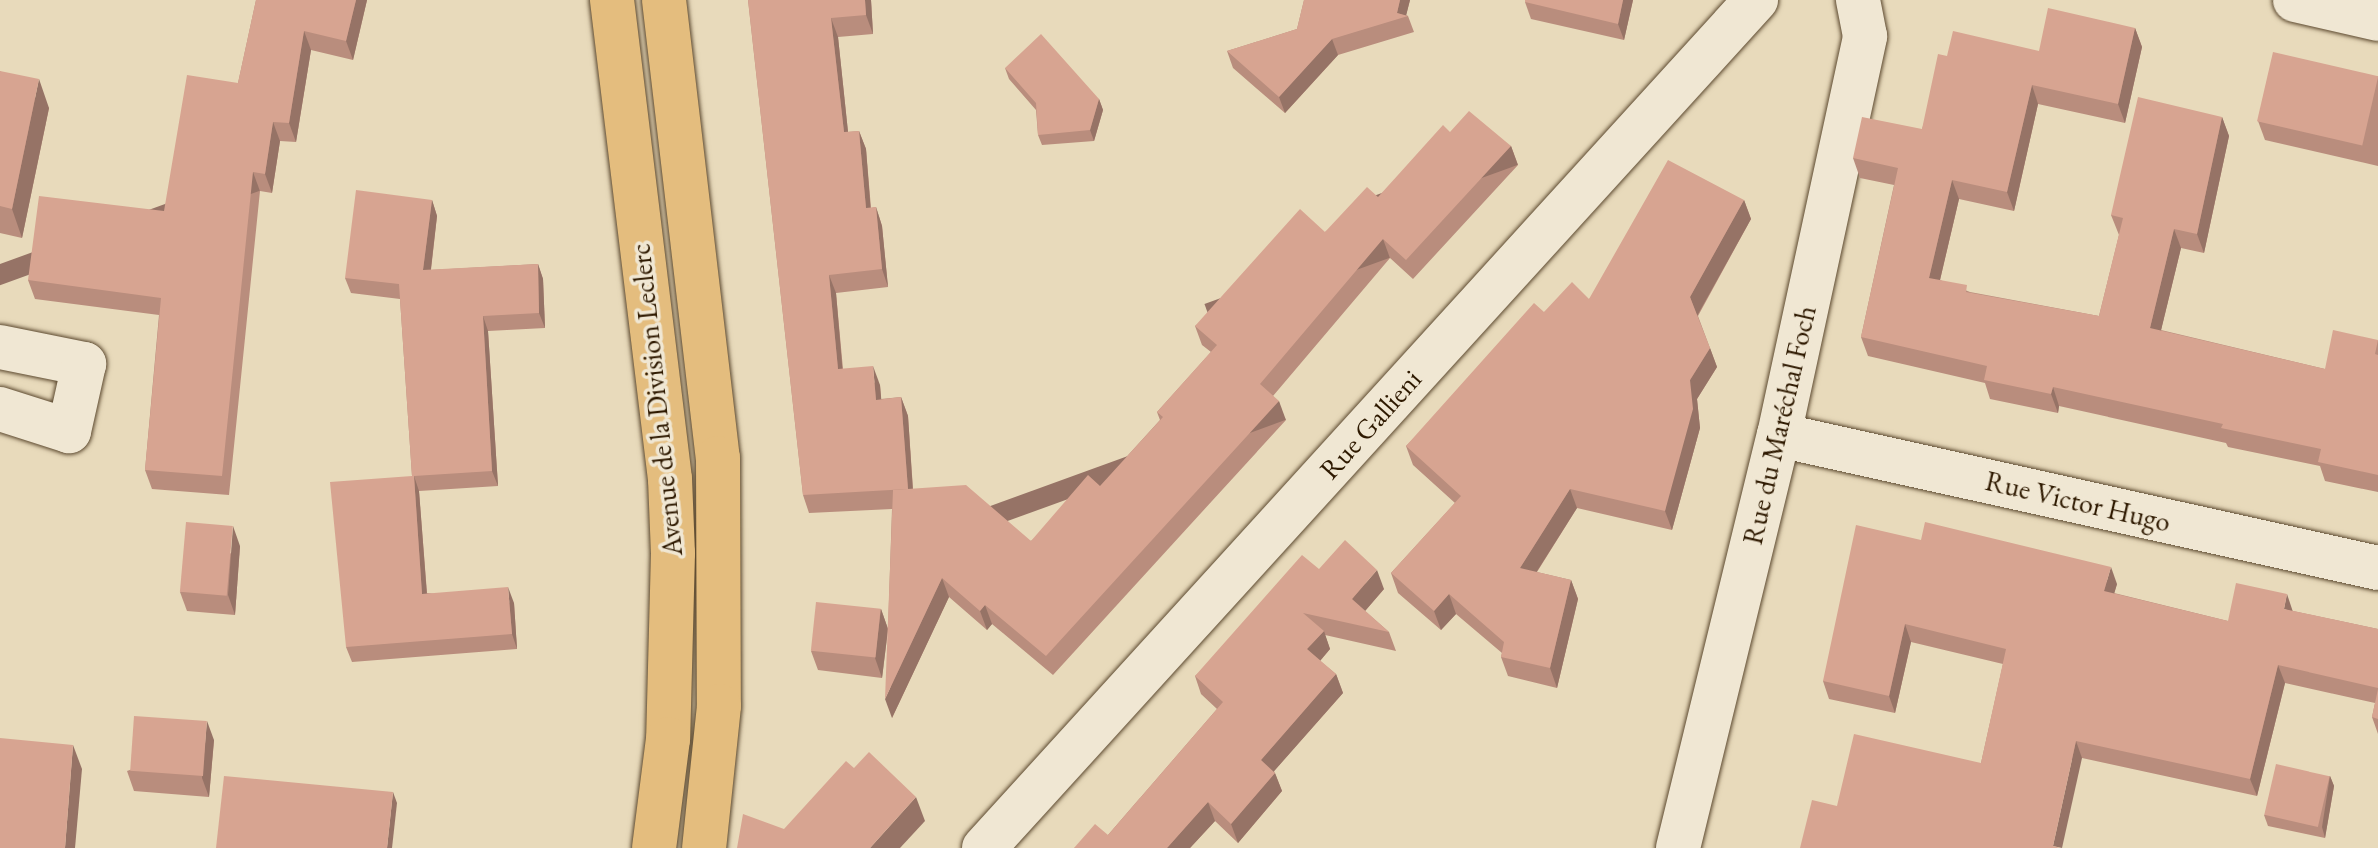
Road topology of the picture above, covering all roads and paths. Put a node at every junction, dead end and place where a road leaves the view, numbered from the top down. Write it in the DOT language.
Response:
graph roads {
  1 [pos="612,0"];
  2 [pos="664,0"];
  3 [pos="1756,0"];
  4 [pos="1858,0"];
  5 [pos="2295,0"];
  6 [pos="2378,19"];
  7 [pos="0,347"];
  8 [pos="0,409"];
  9 [pos="1779,435"];
  10 [pos="2378,568"];
  11 [pos="654,848"];
  12 [pos="704,848"];
  13 [pos="984,848"];
  14 [pos="1678,848"];
  1 -- 11 [label="main road, Avenue de la Division Leclerc"];
  2 -- 12 [label="main road, Avenue de la Division Leclerc"];
  3 -- 13 [label="street, Rue Gallieni"];
  4 -- 9 [label="street, Rue du Maréchal Foch"];
  5 -- 6 [label="street"];
  7 -- 8 [label="street"];
  9 -- 10 [label="street, Rue Victor Hugo"];
  9 -- 14 [label="street, Rue du Maréchal Foch"];
}
